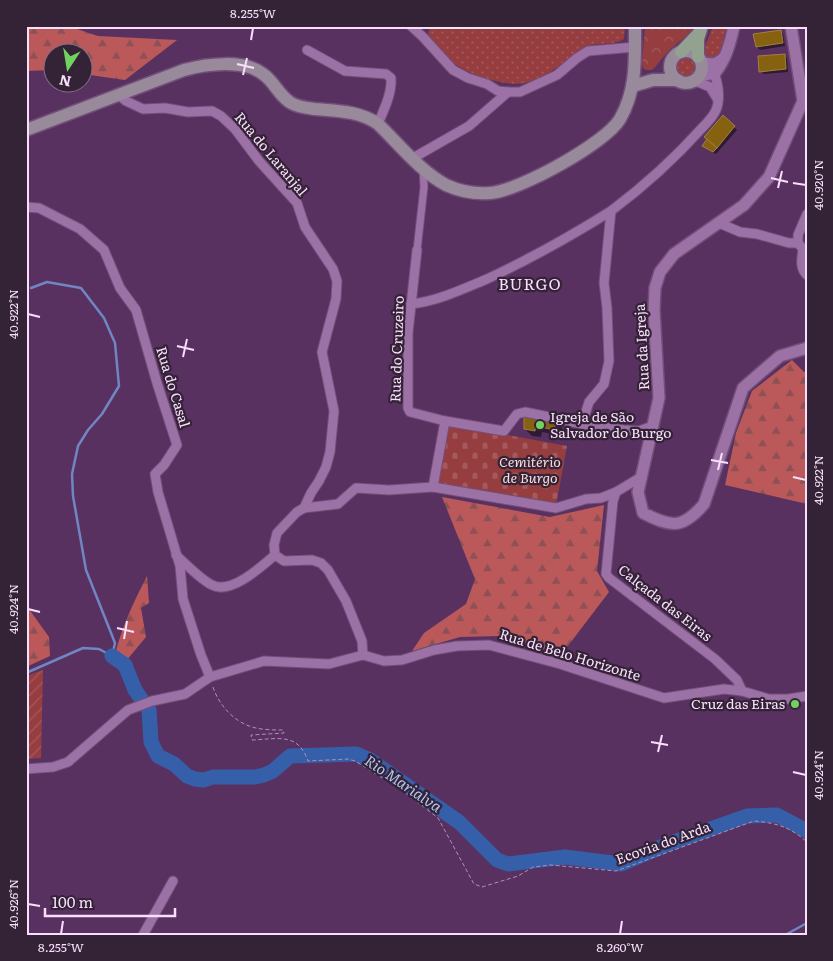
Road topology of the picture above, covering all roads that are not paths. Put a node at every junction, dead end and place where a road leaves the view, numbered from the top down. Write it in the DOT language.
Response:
graph roads {
  1 [pos="411,26"];
  2 [pos="635,26"];
  3 [pos="734,26"];
  4 [pos="791,26"];
  5 [pos="701,29"];
  6 [pos="635,47"];
  7 [pos="306,50"];
  8 [pos="681,52"];
  9 [pos="670,64"];
  10 [pos="703,69"];
  11 [pos="653,80"];
  12 [pos="678,80"];
  13 [pos="634,86"];
  14 [pos="508,92"];
  15 [pos="119,95"];
  16 [pos="805,99"];
  17 [pos="718,100"];
  18 [pos="378,124"];
  19 [pos="26,130"];
  20 [pos="413,158"];
  21 [pos="423,168"];
  22 [pos="26,207"];
  23 [pos="610,211"];
  24 [pos="807,214"];
  25 [pos="719,223"];
  26 [pos="798,243"];
  27 [pos="417,250"];
  28 [pos="807,275"];
  29 [pos="411,304"];
  30 [pos="807,348"];
  31 [pos="446,422"];
  32 [pos="582,424"];
  33 [pos="653,426"];
  34 [pos="641,477"];
  35 [pos="433,487"];
  36 [pos="616,492"];
  37 [pos="304,508"];
  38 [pos="176,554"];
  39 [pos="276,556"];
  40 [pos="363,655"];
  41 [pos="210,677"];
  42 [pos="742,691"];
  43 [pos="807,696"];
  44 [pos="26,769"];
  45 [pos="173,881"];
  46 [pos="143,935"];
  1 -- 14 [label="street"];
  2 -- 6 [label="main road"];
  3 -- 10 [label="street"];
  4 -- 16 [label="street, Rua da Igreja"];
  5 -- 8 [label="main road"];
  5 -- 10 [label="main road"];
  6 -- 13 [label="main road"];
  6 -- 14 [label="street"];
  7 -- 18 [label="street"];
  8 -- 9 [label="main road"];
  8 -- 10 [label="main road"];
  9 -- 11 [label="main road"];
  9 -- 12 [label="main road"];
  10 -- 12 [label="main road"];
  10 -- 17 [label="street"];
  10 -- 17 [label="street"];
  11 -- 12 [label="main road"];
  11 -- 13 [label="main road"];
  13 -- 21 [label="main road"];
  14 -- 20 [label="street"];
  15 -- 18 [label="main road"];
  15 -- 19 [label="main road"];
  15 -- 37 [label="street, Rua do Laranjal"];
  16 -- 25 [label="street, Rua da Igreja"];
  17 -- 23 [label="street"];
  18 -- 20 [label="main road"];
  20 -- 21 [label="main road"];
  21 -- 27 [label="street, Rua do Cruzeiro"];
  22 -- 38 [label="street, Rua do Casal"];
  23 -- 29 [label="street"];
  23 -- 32 [label="street"];
  24 -- 26 [label="street"];
  25 -- 26 [label="street"];
  25 -- 33 [label="street, Rua da Igreja"];
  26 -- 28 [label="street"];
  27 -- 29 [label="street, Rua do Cruzeiro"];
  29 -- 31 [label="street, Rua do Cruzeiro"];
  30 -- 34 [label="street, Rua da Igreja"];
  31 -- 32 [label="street"];
  31 -- 35 [label="street"];
  32 -- 33 [label="street"];
  33 -- 34 [label="street, Rua da Igreja"];
  34 -- 36 [label="street"];
  35 -- 36 [label="street"];
  35 -- 37 [label="street"];
  36 -- 42 [label="street, Calçada das Eiras"];
  37 -- 39 [label="street"];
  38 -- 39 [label="street"];
  38 -- 41 [label="street, Rua do Casal"];
  39 -- 40 [label="street"];
  40 -- 41 [label="street, Rua de Belo Horizonte"];
  40 -- 42 [label="street, Rua de Belo Horizonte"];
  41 -- 44 [label="street, Rua de Belo Horizonte"];
  42 -- 43 [label="street, Rua de Belo Horizonte"];
  45 -- 46 [label="street"];
}
